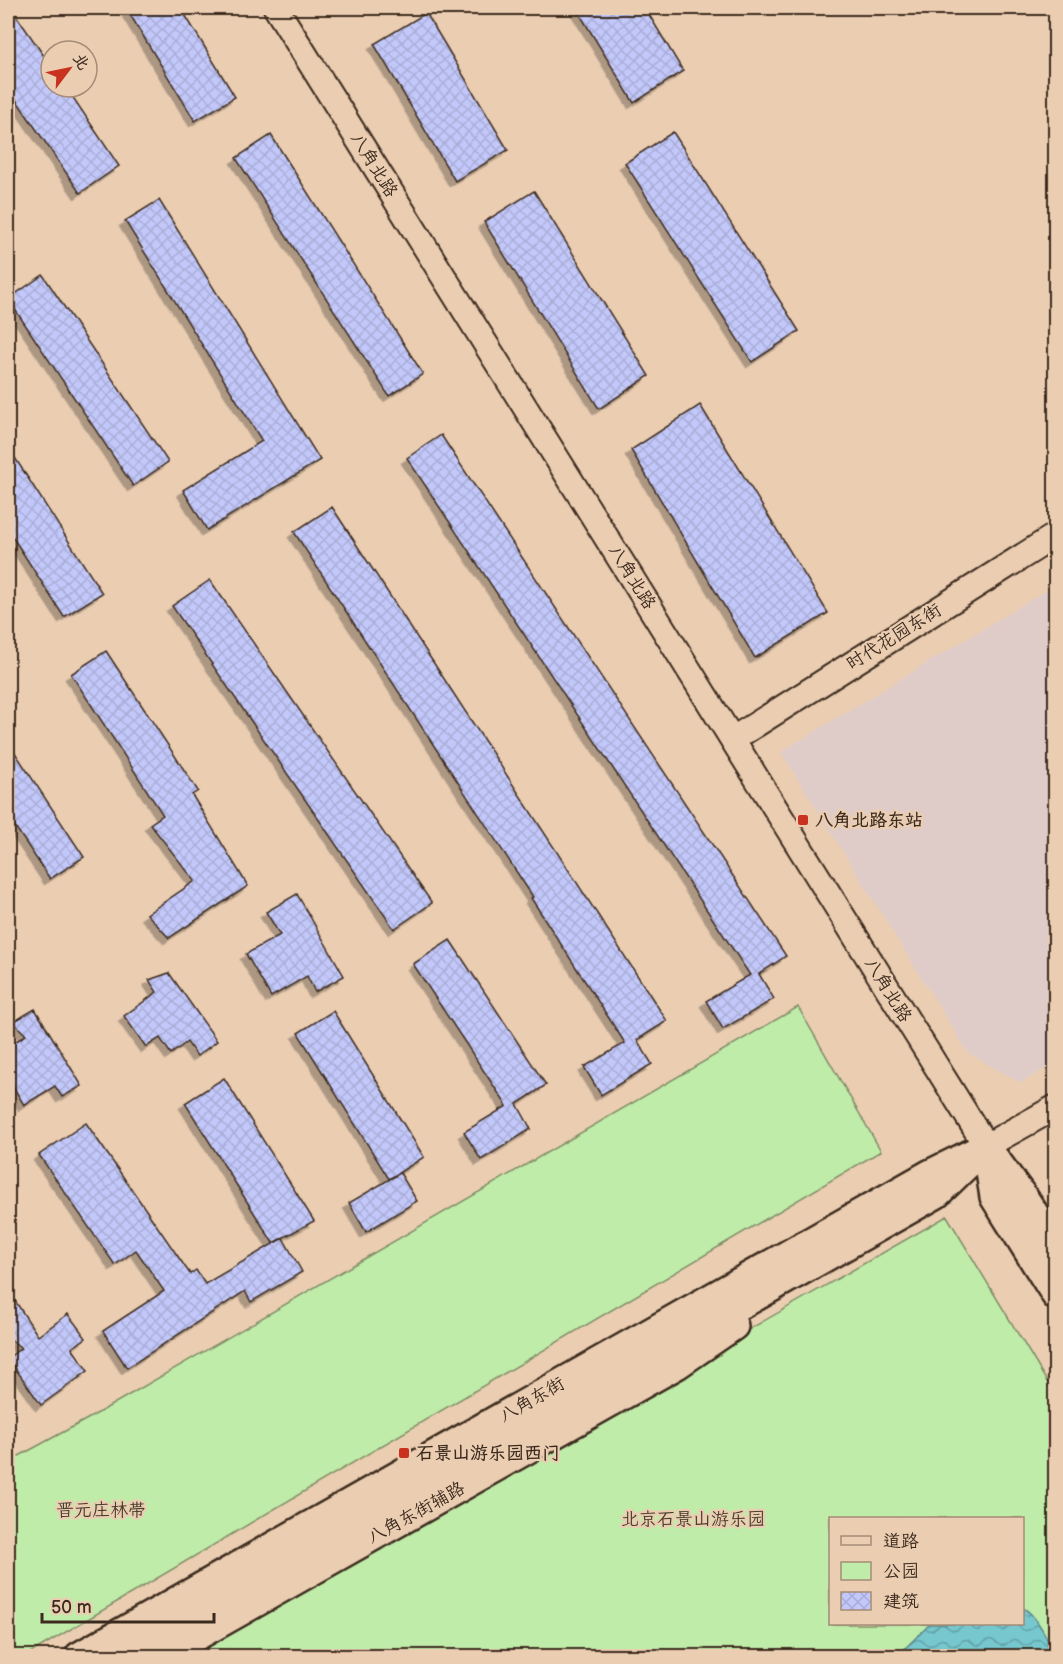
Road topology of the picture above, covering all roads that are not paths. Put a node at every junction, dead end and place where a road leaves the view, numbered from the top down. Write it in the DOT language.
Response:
graph roads {
  1 [pos="276,8"];
  2 [pos="1056,535"];
  3 [pos="733,739"];
  4 [pos="1056,1107"];
  5 [pos="986,1146"];
  6 [pos="1056,1247"];
  7 [pos="816,1263"];
  8 [pos="1056,1296"];
  9 [pos="79,1656"];
  10 [pos="123,1656"];
  11 [pos="162,1656"];
  1 -- 3 [label="street, 八角北路"];
  2 -- 3 [label="street, 时代花园东街"];
  3 -- 5 [label="street, 八角北路"];
  4 -- 5 [label="street, 八角东街"];
  5 -- 6 [label="main road, 八角北路"];
  5 -- 7 [label="main road, 八角东街"];
  5 -- 8 [label="main road, 八角北路"];
  5 -- 9 [label="main road, 八角东街"];
  7 -- 10 [label="main road, 八角东街"];
  7 -- 11 [label="main road, 八角东街辅路"];
}
